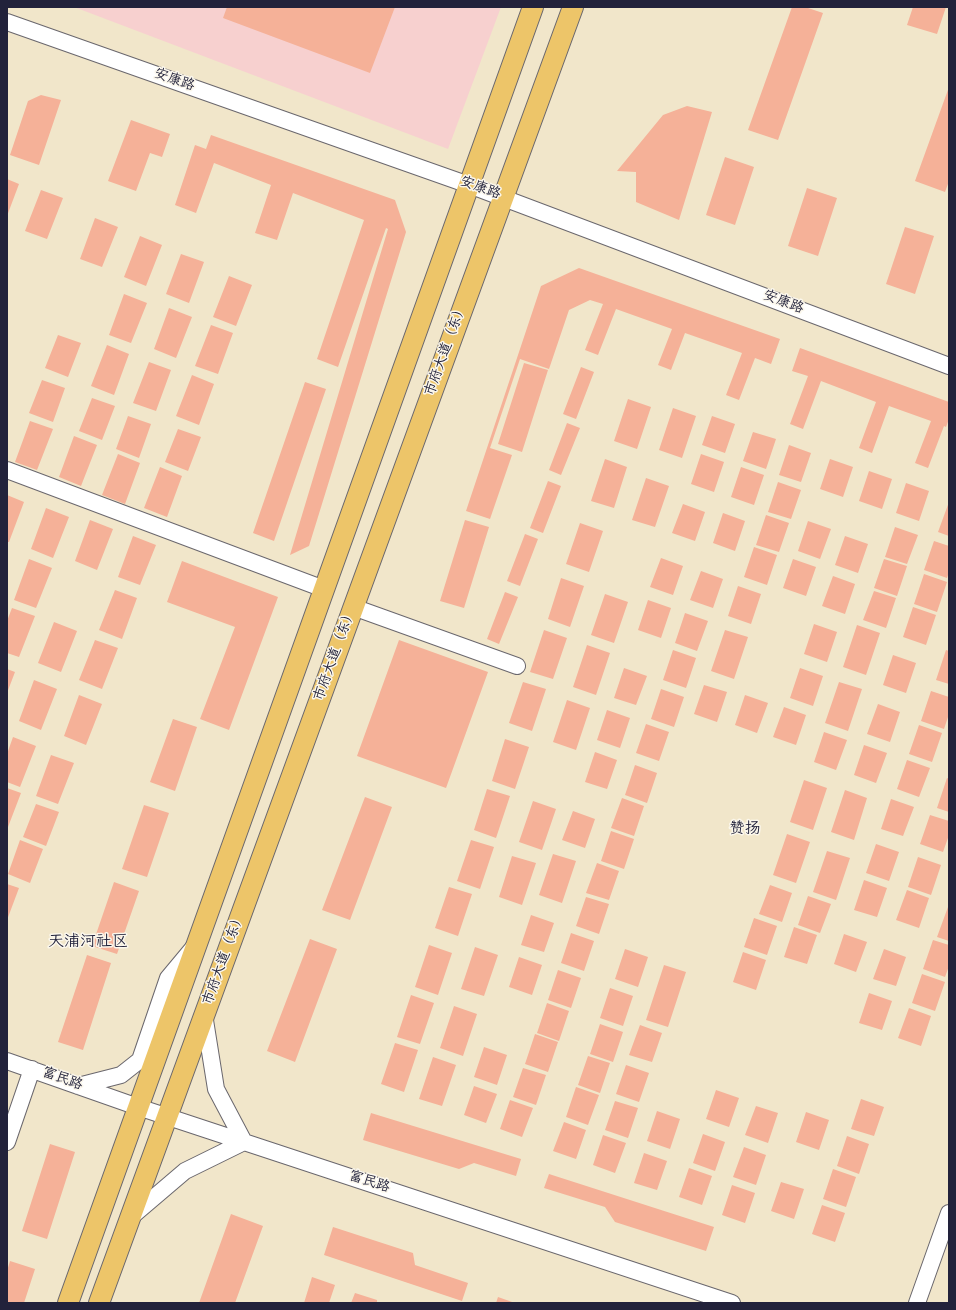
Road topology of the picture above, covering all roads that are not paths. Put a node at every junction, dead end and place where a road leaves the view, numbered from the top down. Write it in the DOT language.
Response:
graph roads {
  1 [pos="532,7"];
  2 [pos="573,7"];
  3 [pos="7,22"];
  4 [pos="468,185"];
  5 [pos="502,198"];
  6 [pos="949,366"];
  7 [pos="7,470"];
  8 [pos="324,589"];
  9 [pos="353,607"];
  10 [pos="517,666"];
  11 [pos="196,944"];
  12 [pos="204,1014"];
  13 [pos="7,1060"];
  14 [pos="32,1069"];
  15 [pos="78,1086"];
  16 [pos="138,1107"];
  17 [pos="167,1117"];
  18 [pos="7,1142"];
  19 [pos="244,1142"];
  20 [pos="949,1213"];
  21 [pos="131,1217"];
  22 [pos="68,1303"];
  23 [pos="99,1303"];
  24 [pos="732,1303"];
  25 [pos="917,1303"];
  1 -- 4 [label="main road"];
  2 -- 5 [label="main road, 市府大道（东）"];
  3 -- 4 [label="street, 安康路"];
  4 -- 5 [label="street, 安康路"];
  4 -- 8 [label="main road"];
  5 -- 6 [label="street, 安康路"];
  5 -- 9 [label="main road, 市府大道（东）"];
  7 -- 8 [label="street"];
  8 -- 11 [label="main road"];
  9 -- 10 [label="street"];
  9 -- 12 [label="main road, 市府大道（东）"];
  11 -- 15 [label="street"];
  11 -- 16 [label="main road"];
  12 -- 17 [label="main road, 市府大道（东）"];
  12 -- 19 [label="street"];
  13 -- 14 [label="street, 富民路"];
  14 -- 15 [label="street, 富民路"];
  14 -- 18 [label="street"];
  15 -- 16 [label="street, 富民路"];
  16 -- 17 [label="street, 富民路"];
  16 -- 22 [label="main road"];
  17 -- 19 [label="street, 富民路"];
  17 -- 21 [label="main road, 市府大道（东）"];
  19 -- 21 [label="street"];
  19 -- 24 [label="street, 富民路"];
  20 -- 25 [label="street"];
  21 -- 23 [label="main road, 市府大道（东）"];
}
